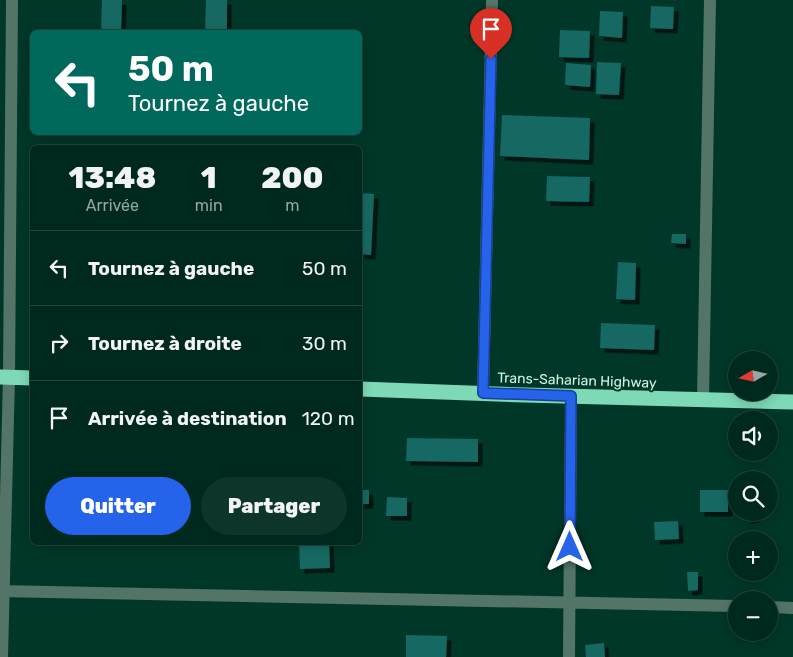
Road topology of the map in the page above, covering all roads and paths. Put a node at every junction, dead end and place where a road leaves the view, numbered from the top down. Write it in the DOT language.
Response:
graph roads {
  1 [pos="12,0"];
  2 [pos="492,0"];
  3 [pos="710,0"];
  4 [pos="4,377"];
  5 [pos="30,378"];
  6 [pos="362,389"];
  7 [pos="483,393"];
  8 [pos="571,396"];
  9 [pos="703,399"];
  10 [pos="793,402"];
  11 [pos="2,591"];
  12 [pos="570,603"];
  13 [pos="728,606"];
  14 [pos="778,607"];
  15 [pos="793,608"];
  16 [pos="2,657"];
  17 [pos="569,657"];
  1 -- 4 [label="street"];
  2 -- 7 [label="street"];
  3 -- 9 [label="street"];
  4 -- 5 [label="highway"];
  4 -- 11 [label="street"];
  6 -- 7 [label="highway, Trans-Saharian Highway"];
  7 -- 8 [label="highway, Trans-Saharian Highway"];
  8 -- 9 [label="highway, Trans-Saharian Highway"];
  8 -- 12 [label="street"];
  9 -- 10 [label="highway, Trans-Saharian Highway"];
  11 -- 12 [label="street"];
  11 -- 16 [label="street"];
  12 -- 13 [label="street"];
  12 -- 17 [label="street"];
  14 -- 15 [label="street"];
}
